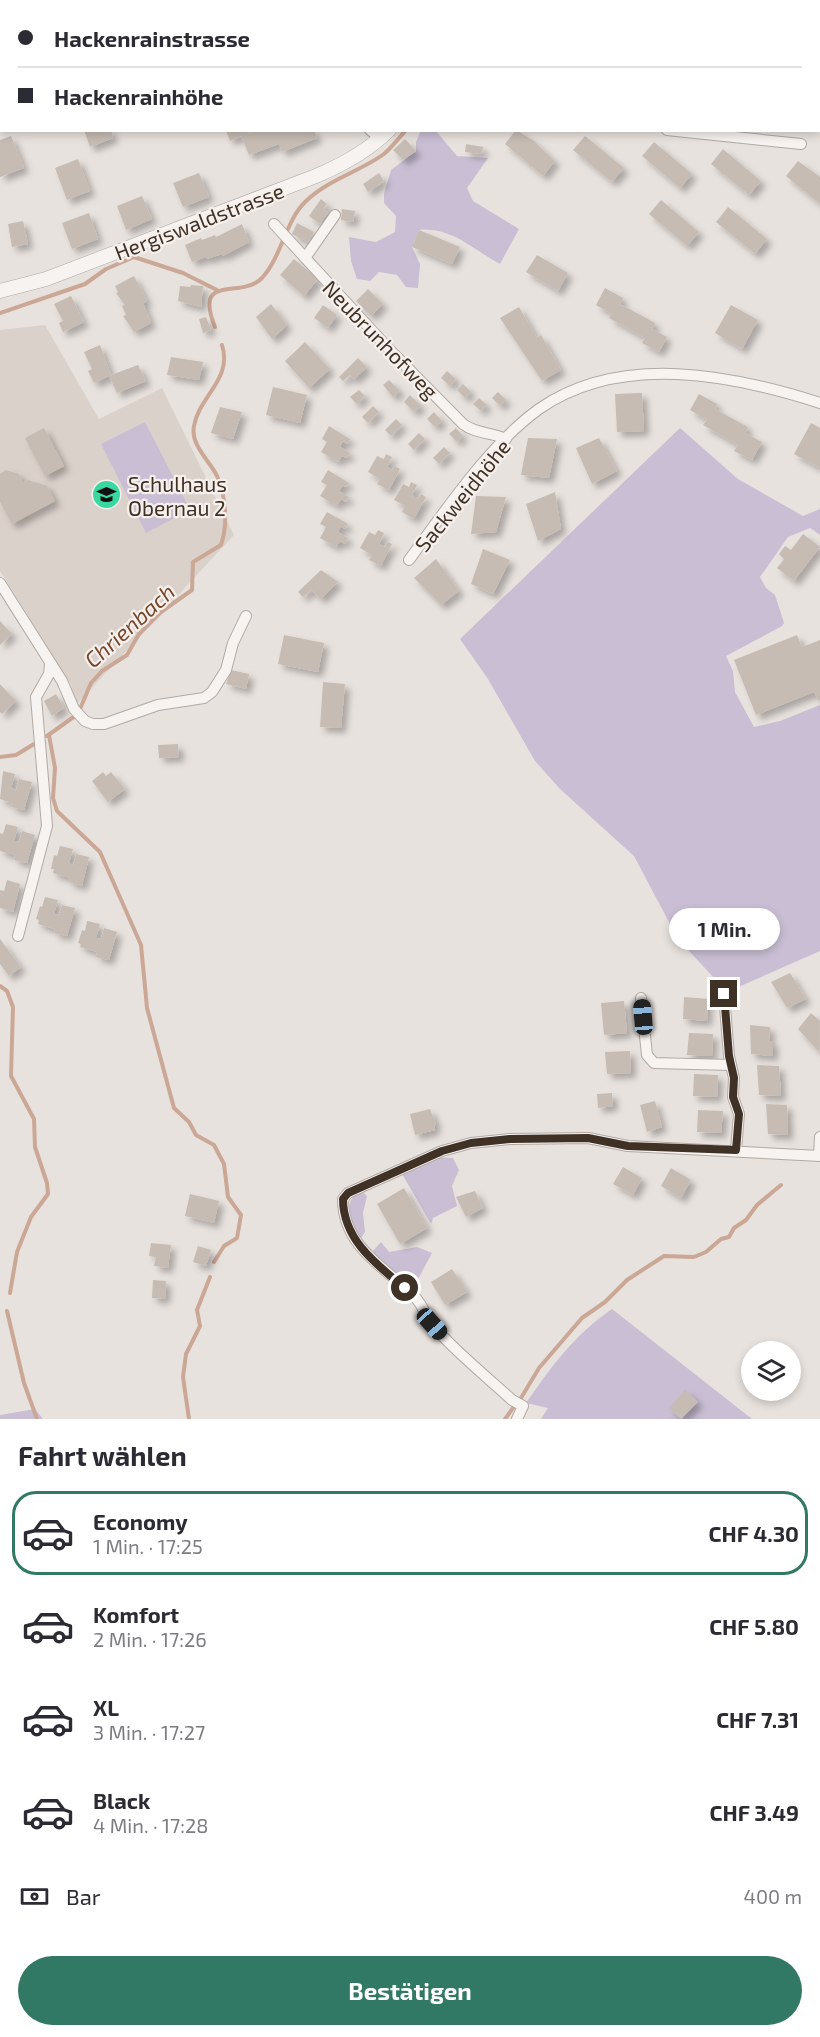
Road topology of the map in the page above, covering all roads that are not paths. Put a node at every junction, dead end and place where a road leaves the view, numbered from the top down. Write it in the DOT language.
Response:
graph roads {
  1 [pos="684,132"];
  2 [pos="380,133"];
  3 [pos="801,144"];
  4 [pos="335,215"];
  5 [pos="274,225"];
  6 [pos="305,258"];
  7 [pos="0,291"];
  8 [pos="820,403"];
  9 [pos="506,439"];
  10 [pos="410,560"];
  11 [pos="0,583"];
  12 [pos="246,616"];
  13 [pos="50,664"];
  14 [pos="18,936"];
  15 [pos="724,994"];
  16 [pos="641,998"];
  17 [pos="731,1065"];
  18 [pos="820,1137"];
  19 [pos="736,1150"];
  20 [pos="820,1156"];
  21 [pos="517,1419"];
  1 -- 3 [label="street"];
  2 -- 7 [label="street, Hergiswaldstrasse"];
  4 -- 6 [label="street"];
  5 -- 6 [label="street, Neubrunhofweg"];
  6 -- 9 [label="street, Neubrunhofweg"];
  8 -- 9 [label="street, Sackweidhöhe"];
  9 -- 10 [label="street, Sackweidhöhe"];
  11 -- 13 [label="street"];
  12 -- 13 [label="street"];
  13 -- 14 [label="street"];
  15 -- 17 [label="street"];
  16 -- 17 [label="street"];
  17 -- 19 [label="street"];
  18 -- 20 [label="street"];
  19 -- 20 [label="street"];
  19 -- 21 [label="street"];
}
